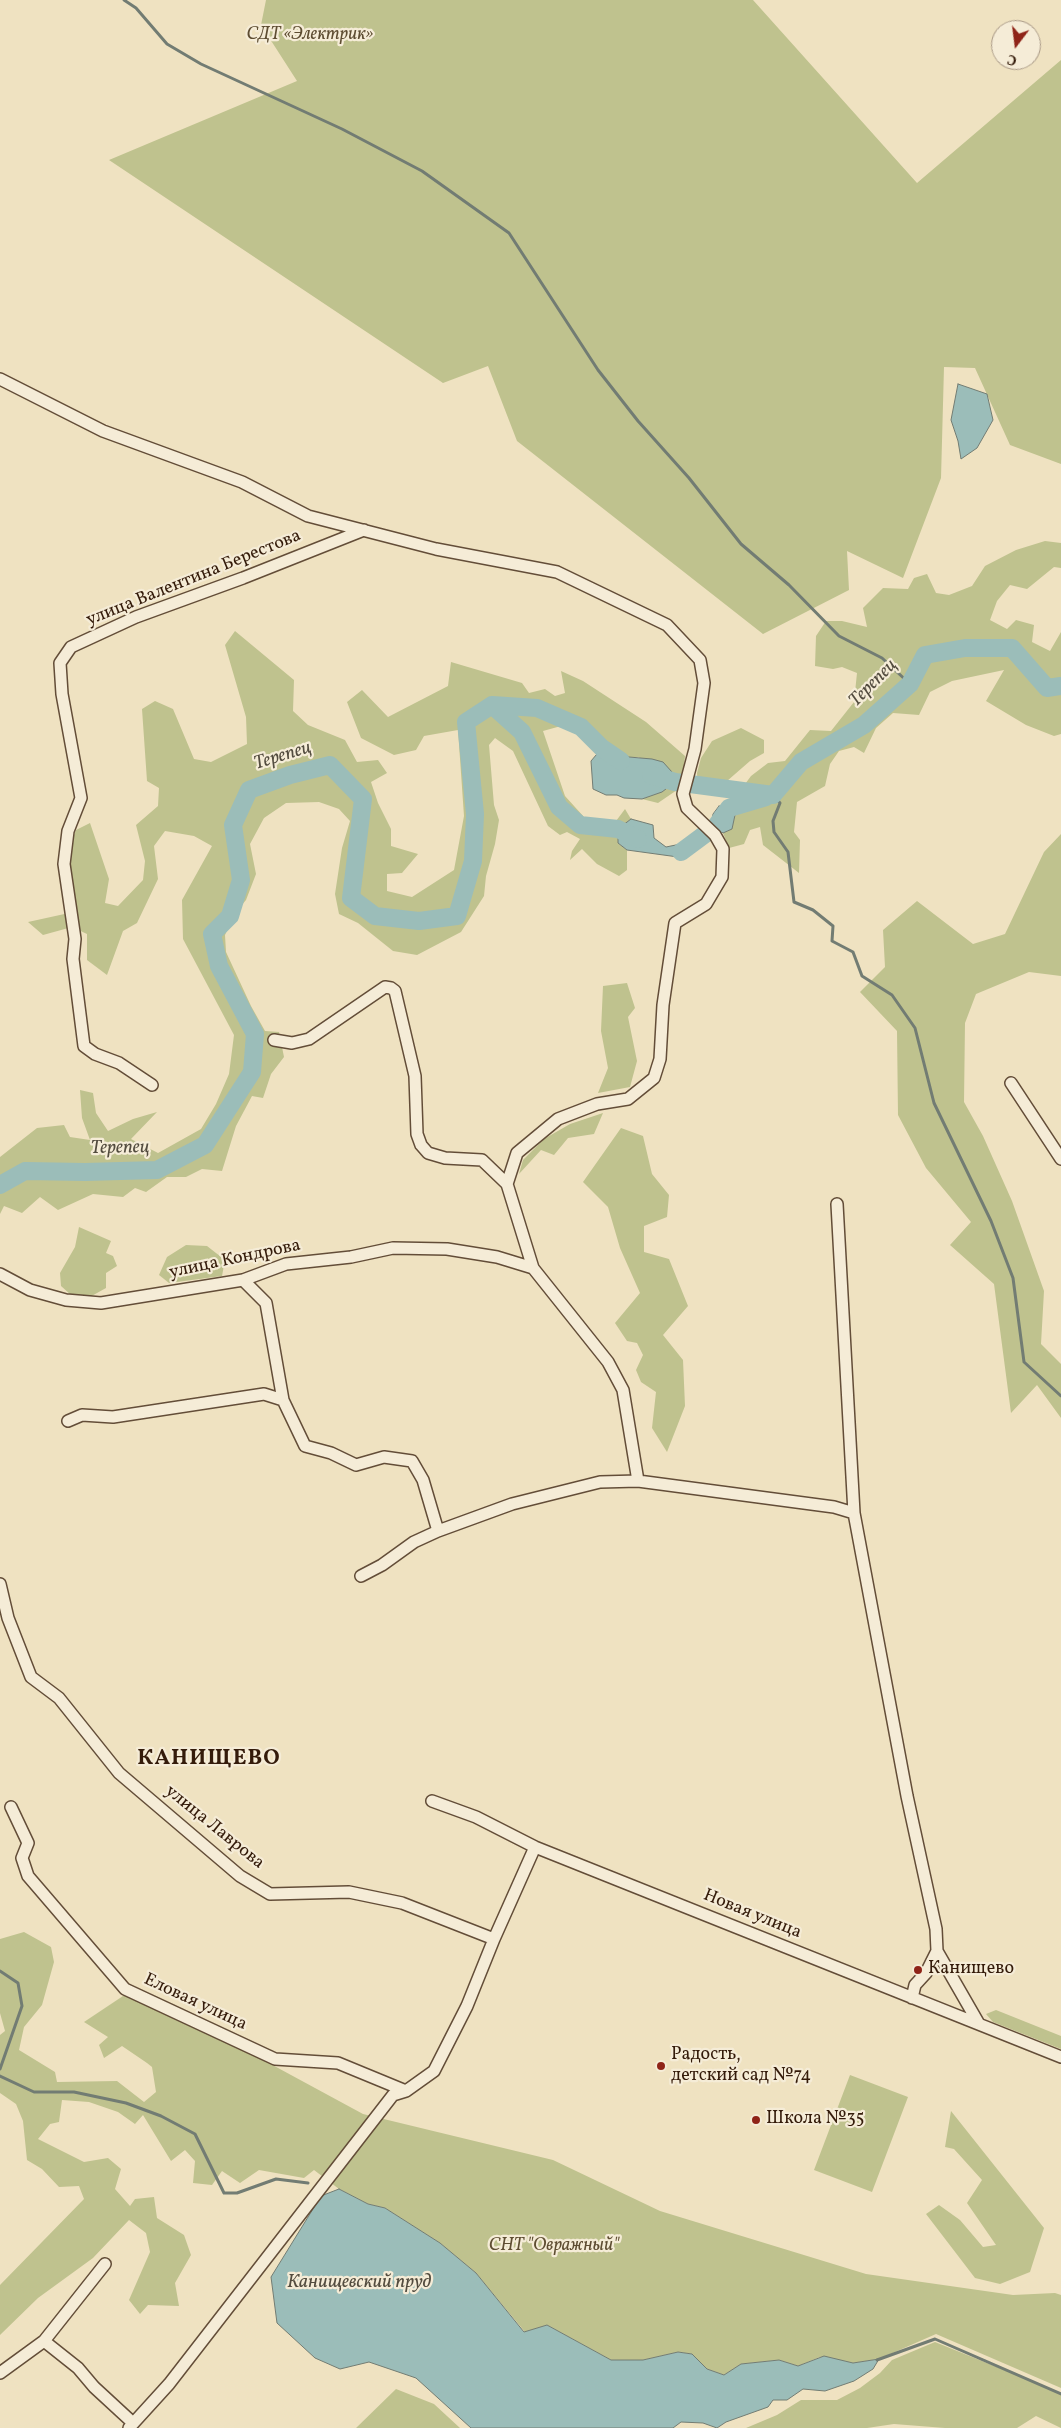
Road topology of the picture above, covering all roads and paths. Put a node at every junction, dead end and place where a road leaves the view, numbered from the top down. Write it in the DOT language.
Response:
graph roads {
  1 [pos="0,379"];
  2 [pos="364,530"];
  3 [pos="274,1040"];
  4 [pos="1011,1083"];
  5 [pos="152,1085"];
  6 [pos="1061,1159"];
  7 [pos="507,1184"];
  8 [pos="837,1204"];
  9 [pos="533,1268"];
  10 [pos="0,1274"];
  11 [pos="243,1280"];
  12 [pos="283,1400"];
  13 [pos="68,1421"];
  14 [pos="638,1481"];
  15 [pos="854,1513"];
  16 [pos="438,1531"];
  17 [pos="361,1576"];
  18 [pos="0,1584"];
  19 [pos="432,1801"];
  20 [pos="11,1807"];
  21 [pos="535,1847"];
  22 [pos="494,1939"];
  23 [pos="937,1951"];
  24 [pos="912,1998"];
  25 [pos="979,2024"];
  26 [pos="1061,2057"];
  27 [pos="406,2091"];
  28 [pos="105,2264"];
  29 [pos="44,2341"];
  30 [pos="0,2372"];
  31 [pos="131,2425"];
  1 -- 2 [label="street"];
  2 -- 5 [label="street, улица Валентина Берестова"];
  2 -- 7 [label="street"];
  3 -- 7 [label="street"];
  4 -- 6 [label="street"];
  7 -- 9 [label="street"];
  8 -- 15 [label="street"];
  9 -- 11 [label="street, улица Кондрова"];
  9 -- 14 [label="street"];
  10 -- 11 [label="street, улица Кондрова"];
  11 -- 12 [label="street"];
  12 -- 13 [label="street"];
  12 -- 16 [label="street"];
  14 -- 15 [label="street"];
  14 -- 16 [label="street"];
  15 -- 23 [label="street"];
  16 -- 17 [label="street"];
  18 -- 22 [label="street, улица Лаврова"];
  19 -- 21 [label="street, Новая улица"];
  20 -- 27 [label="street, Еловая улица"];
  21 -- 22 [label="street"];
  21 -- 24 [label="street, Новая улица"];
  22 -- 27 [label="street"];
  23 -- 24 [label="street"];
  23 -- 25 [label="street"];
  24 -- 25 [label="street, Новая улица"];
  25 -- 26 [label="street, Новая улица"];
  27 -- 31 [label="street"];
  28 -- 29 [label="street"];
  29 -- 30 [label="street"];
  29 -- 31 [label="street"];
}
